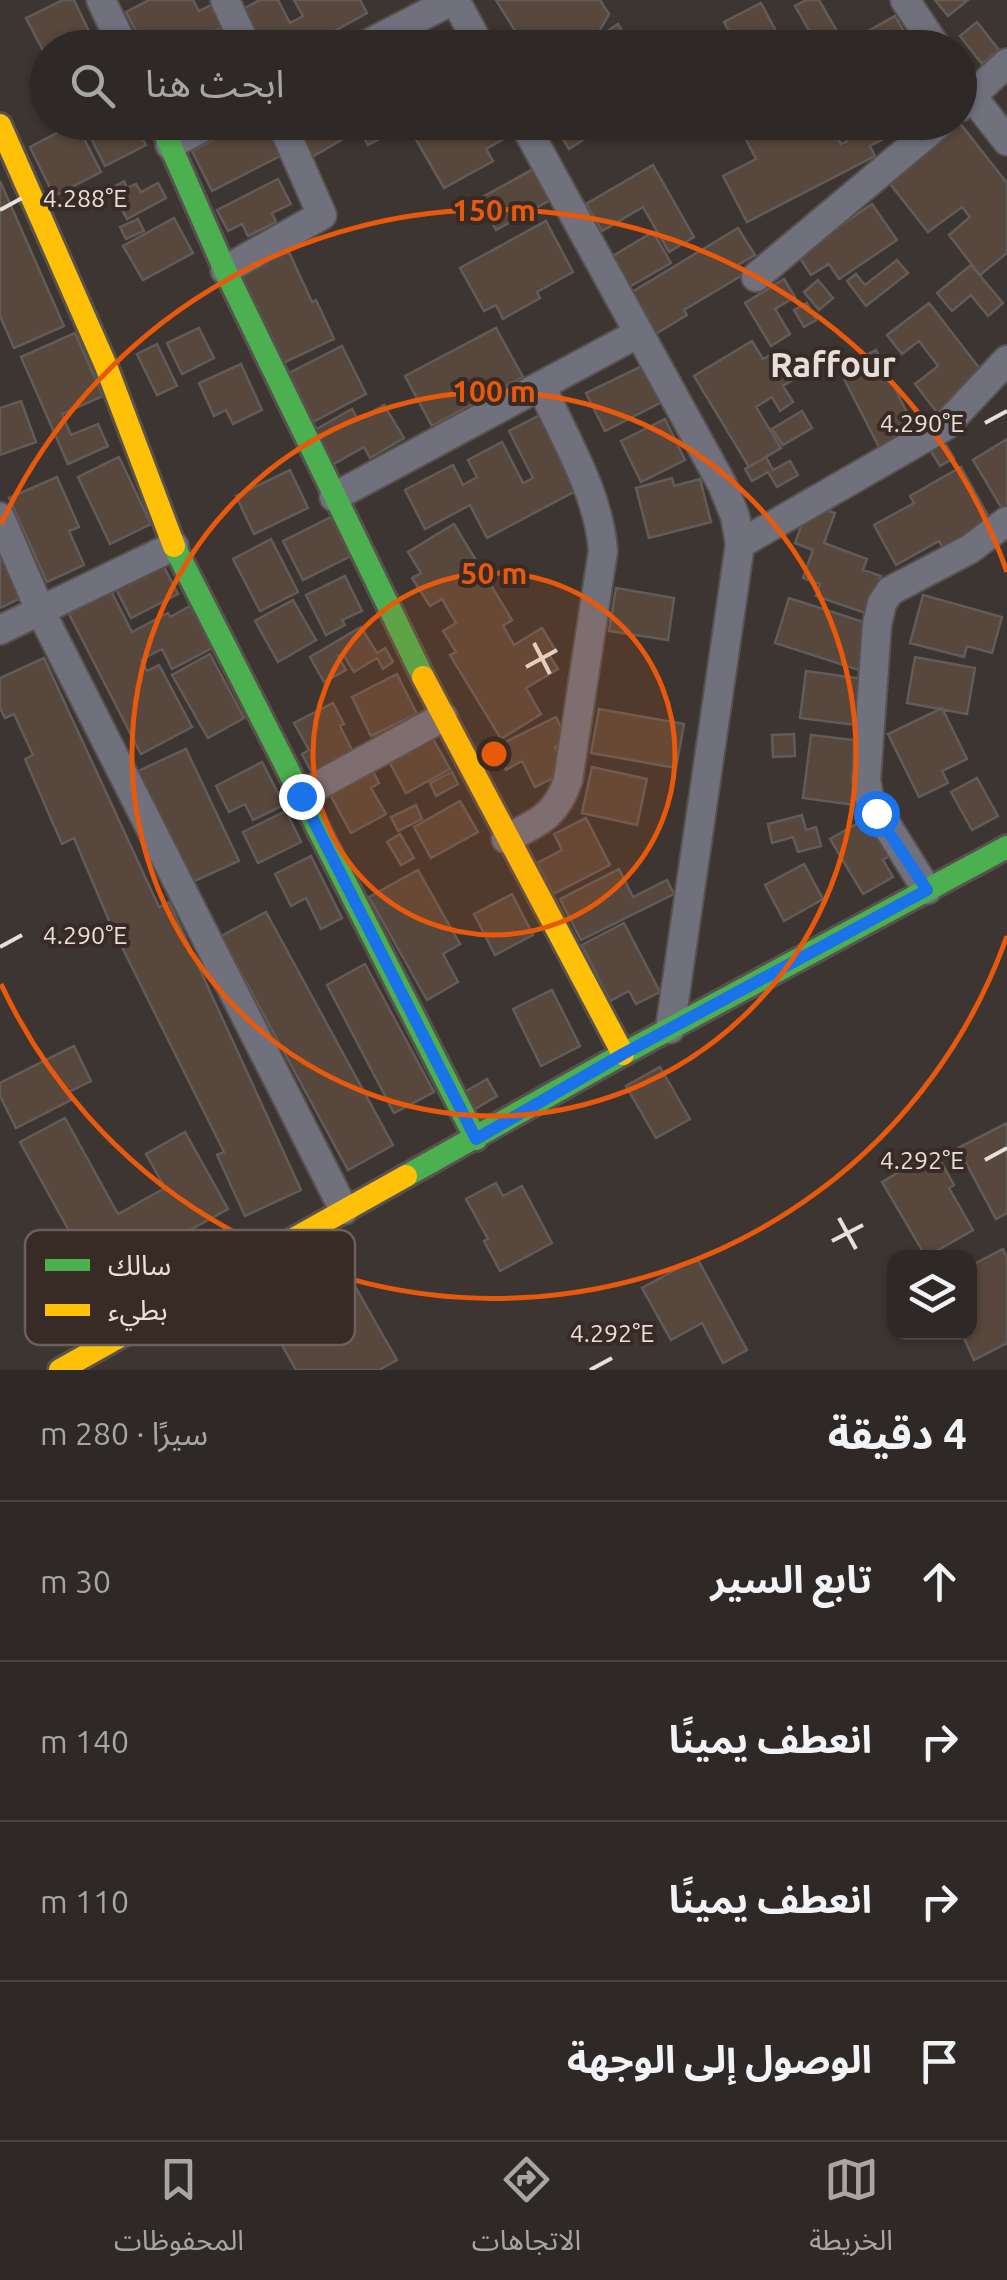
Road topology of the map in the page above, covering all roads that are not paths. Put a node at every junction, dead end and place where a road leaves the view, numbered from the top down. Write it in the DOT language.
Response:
graph roads {
  1 [pos="101,0"];
  2 [pos="225,0"];
  3 [pos="454,0"];
  4 [pos="905,0"];
  5 [pos="115,30"];
  6 [pos="239,30"];
  7 [pos="395,30"];
  8 [pos="471,30"];
  9 [pos="925,30"];
  10 [pos="1007,63"];
  11 [pos="977,85"];
  12 [pos="977,110"];
  13 [pos="0,125"];
  14 [pos="168,140"];
  15 [pos="289,140"];
  16 [pos="533,140"];
  17 [pos="920,140"];
  18 [pos="1007,141"];
  19 [pos="225,270"];
  20 [pos="756,277"];
  21 [pos="639,333"];
  22 [pos="1007,360"];
  23 [pos="542,388"];
  24 [pos="334,496"];
  25 [pos="0,517"];
  26 [pos="1007,521"];
  27 [pos="740,544"];
  28 [pos="174,546"];
  29 [pos="40,610"];
  30 [pos="0,630"];
  31 [pos="443,717"];
  32 [pos="301,796"];
  33 [pos="506,839"];
  34 [pos="1007,847"];
  35 [pos="927,890"];
  36 [pos="670,1029"];
  37 [pos="623,1054"];
  38 [pos="476,1139"];
  39 [pos="344,1210"];
  40 [pos="308,1230"];
  41 [pos="104,1345"];
  42 [pos="60,1370"];
  1 -- 5 [label="street"];
  2 -- 6 [label="street"];
  3 -- 7 [label="street"];
  3 -- 8 [label="street"];
  4 -- 9 [label="street"];
  10 -- 11 [label="street"];
  12 -- 18 [label="street"];
  13 -- 28 [label="street"];
  14 -- 19 [label="street"];
  15 -- 19 [label="street"];
  16 -- 21 [label="street"];
  17 -- 20 [label="street"];
  19 -- 24 [label="street"];
  21 -- 23 [label="street"];
  21 -- 27 [label="street"];
  22 -- 27 [label="street"];
  23 -- 24 [label="street"];
  23 -- 33 [label="street"];
  24 -- 31 [label="street"];
  25 -- 29 [label="street"];
  26 -- 35 [label="street"];
  27 -- 36 [label="street"];
  28 -- 29 [label="street"];
  28 -- 32 [label="street"];
  29 -- 30 [label="street"];
  29 -- 39 [label="street"];
  31 -- 32 [label="street"];
  31 -- 33 [label="street"];
  32 -- 38 [label="street"];
  33 -- 37 [label="street"];
  34 -- 35 [label="street"];
  35 -- 36 [label="street"];
  36 -- 37 [label="street"];
  37 -- 38 [label="street"];
  38 -- 39 [label="street"];
  39 -- 40 [label="street"];
  41 -- 42 [label="street"];
}
